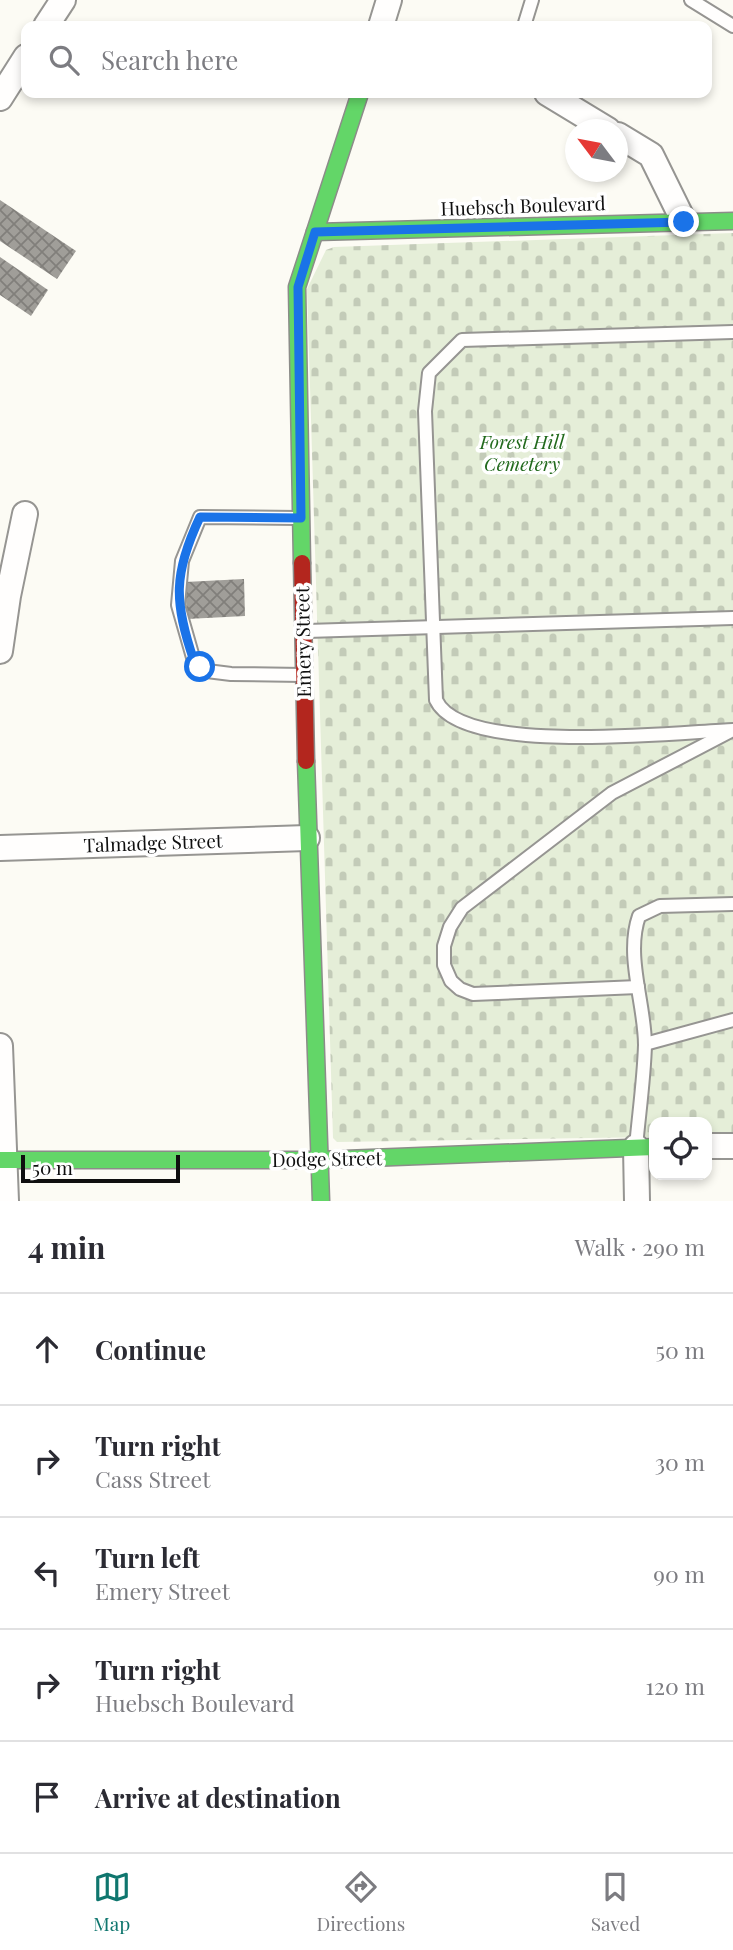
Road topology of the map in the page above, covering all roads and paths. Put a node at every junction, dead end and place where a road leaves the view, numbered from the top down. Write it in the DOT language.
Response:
graph roads {
  1 [pos="63,0"];
  2 [pos="389,0"];
  3 [pos="532,0"];
  4 [pos="691,0"];
  5 [pos="49,21"];
  6 [pos="383,21"];
  7 [pos="526,21"];
  8 [pos="733,26"];
  9 [pos="21,65"];
  10 [pos="0,98"];
  11 [pos="358,98"];
  12 [pos="555,98"];
  13 [pos="590,119"];
  14 [pos="628,141"];
  15 [pos="733,221"];
  16 [pos="684,222"];
  17 [pos="315,232"];
  18 [pos="733,332"];
  19 [pos="25,514"];
  20 [pos="301,518"];
  21 [pos="733,618"];
  22 [pos="432,627"];
  23 [pos="303,631"];
  24 [pos="0,651"];
  25 [pos="304,675"];
  26 [pos="733,730"];
  27 [pos="307,838"];
  28 [pos="0,848"];
  29 [pos="733,904"];
  30 [pos="638,987"];
  31 [pos="733,1020"];
  32 [pos="645,1044"];
  33 [pos="0,1046"];
  34 [pos="712,1146"];
  35 [pos="733,1146"];
  36 [pos="645,1147"];
  37 [pos="3,1160"];
  38 [pos="319,1160"];
  39 [pos="6,1201"];
  40 [pos="321,1201"];
  41 [pos="637,1201"];
  1 -- 5 [label="street"];
  2 -- 6 [label="street"];
  3 -- 7 [label="lane"];
  4 -- 8 [label="lane"];
  9 -- 10 [label="street"];
  11 -- 17 [label="street, Emery Street"];
  12 -- 13 [label="street"];
  14 -- 16 [label="street"];
  15 -- 16 [label="street, Huebsch Boulevard"];
  16 -- 17 [label="street, Huebsch Boulevard"];
  17 -- 20 [label="street, Emery Street"];
  18 -- 22 [label="lane"];
  19 -- 24 [label="street"];
  20 -- 23 [label="street, Emery Street"];
  20 -- 25 [label="lane"];
  21 -- 22 [label="lane"];
  22 -- 23 [label="lane"];
  22 -- 26 [label="lane"];
  23 -- 25 [label="street, Emery Street"];
  25 -- 27 [label="street, Emery Street"];
  26 -- 30 [label="lane"];
  27 -- 28 [label="street, Talmadge Street"];
  27 -- 38 [label="street, Emery Street"];
  29 -- 30 [label="lane"];
  30 -- 32 [label="lane"];
  31 -- 32 [label="lane"];
  32 -- 36 [label="lane"];
  33 -- 37 [label="street"];
  34 -- 35 [label="street"];
  36 -- 38 [label="street, Dodge Street"];
  36 -- 41 [label="street"];
  37 -- 38 [label="street, Dodge Street"];
  37 -- 39 [label="street"];
  38 -- 40 [label="street, Emery Street"];
}
